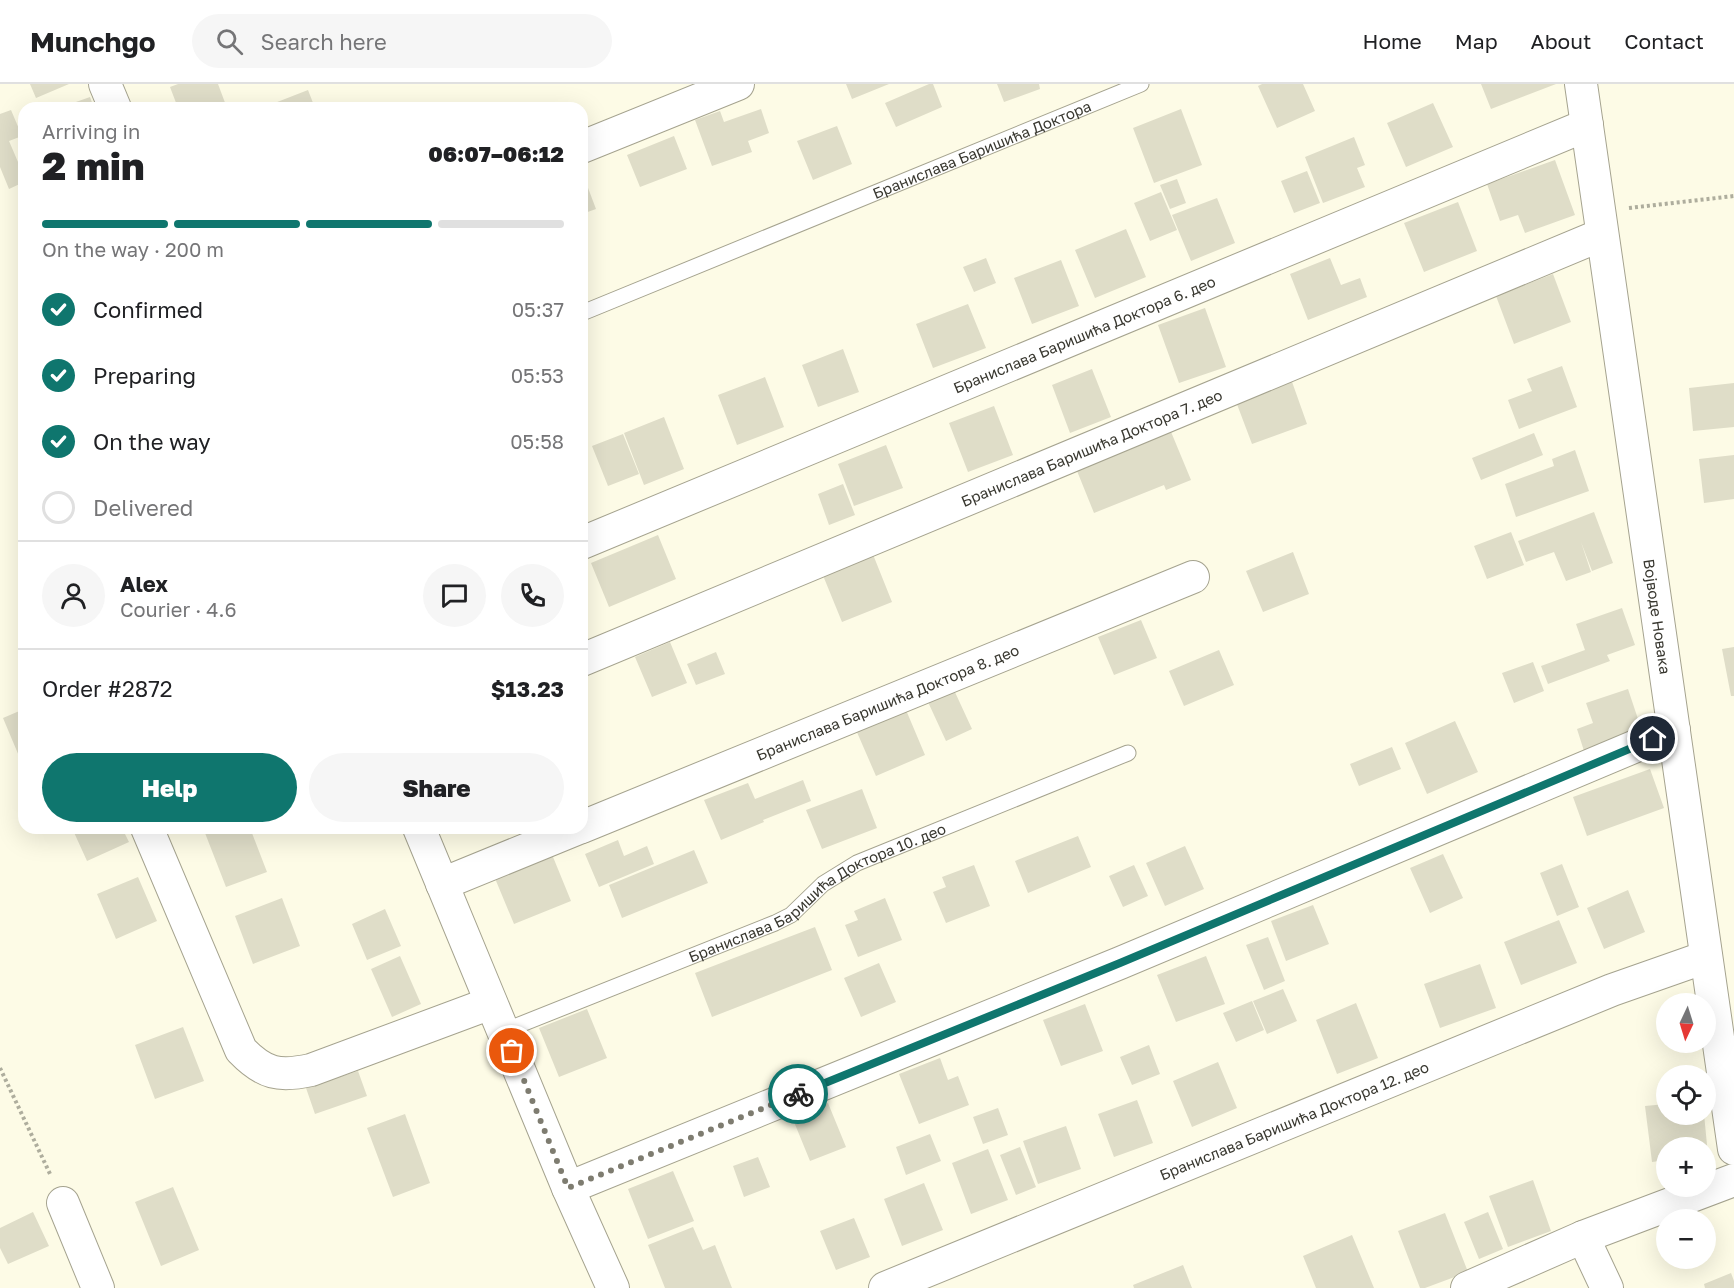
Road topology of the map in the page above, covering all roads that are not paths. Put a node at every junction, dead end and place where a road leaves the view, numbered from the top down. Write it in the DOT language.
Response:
graph roads {
  1 [pos="738,84"];
  2 [pos="1141,84"];
  3 [pos="1581,84"];
  4 [pos="1587,124"];
  5 [pos="588,145"];
  6 [pos="1600,224"];
  7 [pos="588,311"];
  8 [pos="588,540"];
  9 [pos="1193,578"];
  10 [pos="588,657"];
  11 [pos="1674,730"];
  12 [pos="1128,753"];
  13 [pos="588,824"];
  14 [pos="150,834"];
  15 [pos="421,834"];
  16 [pos="564,834"];
  17 [pos="442,884"];
  18 [pos="1706,957"];
  19 [pos="491,1003"];
  20 [pos="504,1031"];
  21 [pos="1727,1048"];
  22 [pos="1734,1149"];
  23 [pos="1734,1180"];
  24 [pos="568,1188"];
  25 [pos="63,1203"];
  26 [pos="1583,1237"];
  27 [pos="98,1288"];
  28 [pos="613,1288"];
  29 [pos="885,1288"];
  30 [pos="1467,1288"];
  31 [pos="1607,1288"];
  1 -- 5 [label="street"];
  2 -- 7 [label="lane, Бранислава Баришића Доктора"];
  3 -- 4 [label="street, Војводе Новака"];
  4 -- 6 [label="street, Војводе Новака"];
  4 -- 8 [label="street, Бранислава Баришића Доктора 6. део"];
  6 -- 10 [label="street, Бранислава Баришића Доктора 7. део"];
  6 -- 11 [label="street, Војводе Новака"];
  9 -- 13 [label="street, Бранислава Баришића Доктора 8. део"];
  11 -- 18 [label="street, Војводе Новака"];
  11 -- 24 [label="street"];
  12 -- 20 [label="lane, Бранислава Баришића Доктора 10. део"];
  14 -- 19 [label="street"];
  15 -- 17 [label="street"];
  16 -- 17 [label="street, Бранислава Баришића Доктора 8. део"];
  17 -- 19 [label="street"];
  18 -- 21 [label="street, Војводе Новака"];
  18 -- 29 [label="street, Бранислава Баришића Доктора 12. део"];
  19 -- 20 [label="street"];
  20 -- 24 [label="street"];
  21 -- 22 [label="street, Војводе Новака"];
  23 -- 26 [label="street"];
  24 -- 28 [label="street"];
  25 -- 27 [label="street"];
  26 -- 30 [label="street"];
  26 -- 31 [label="street"];
}
